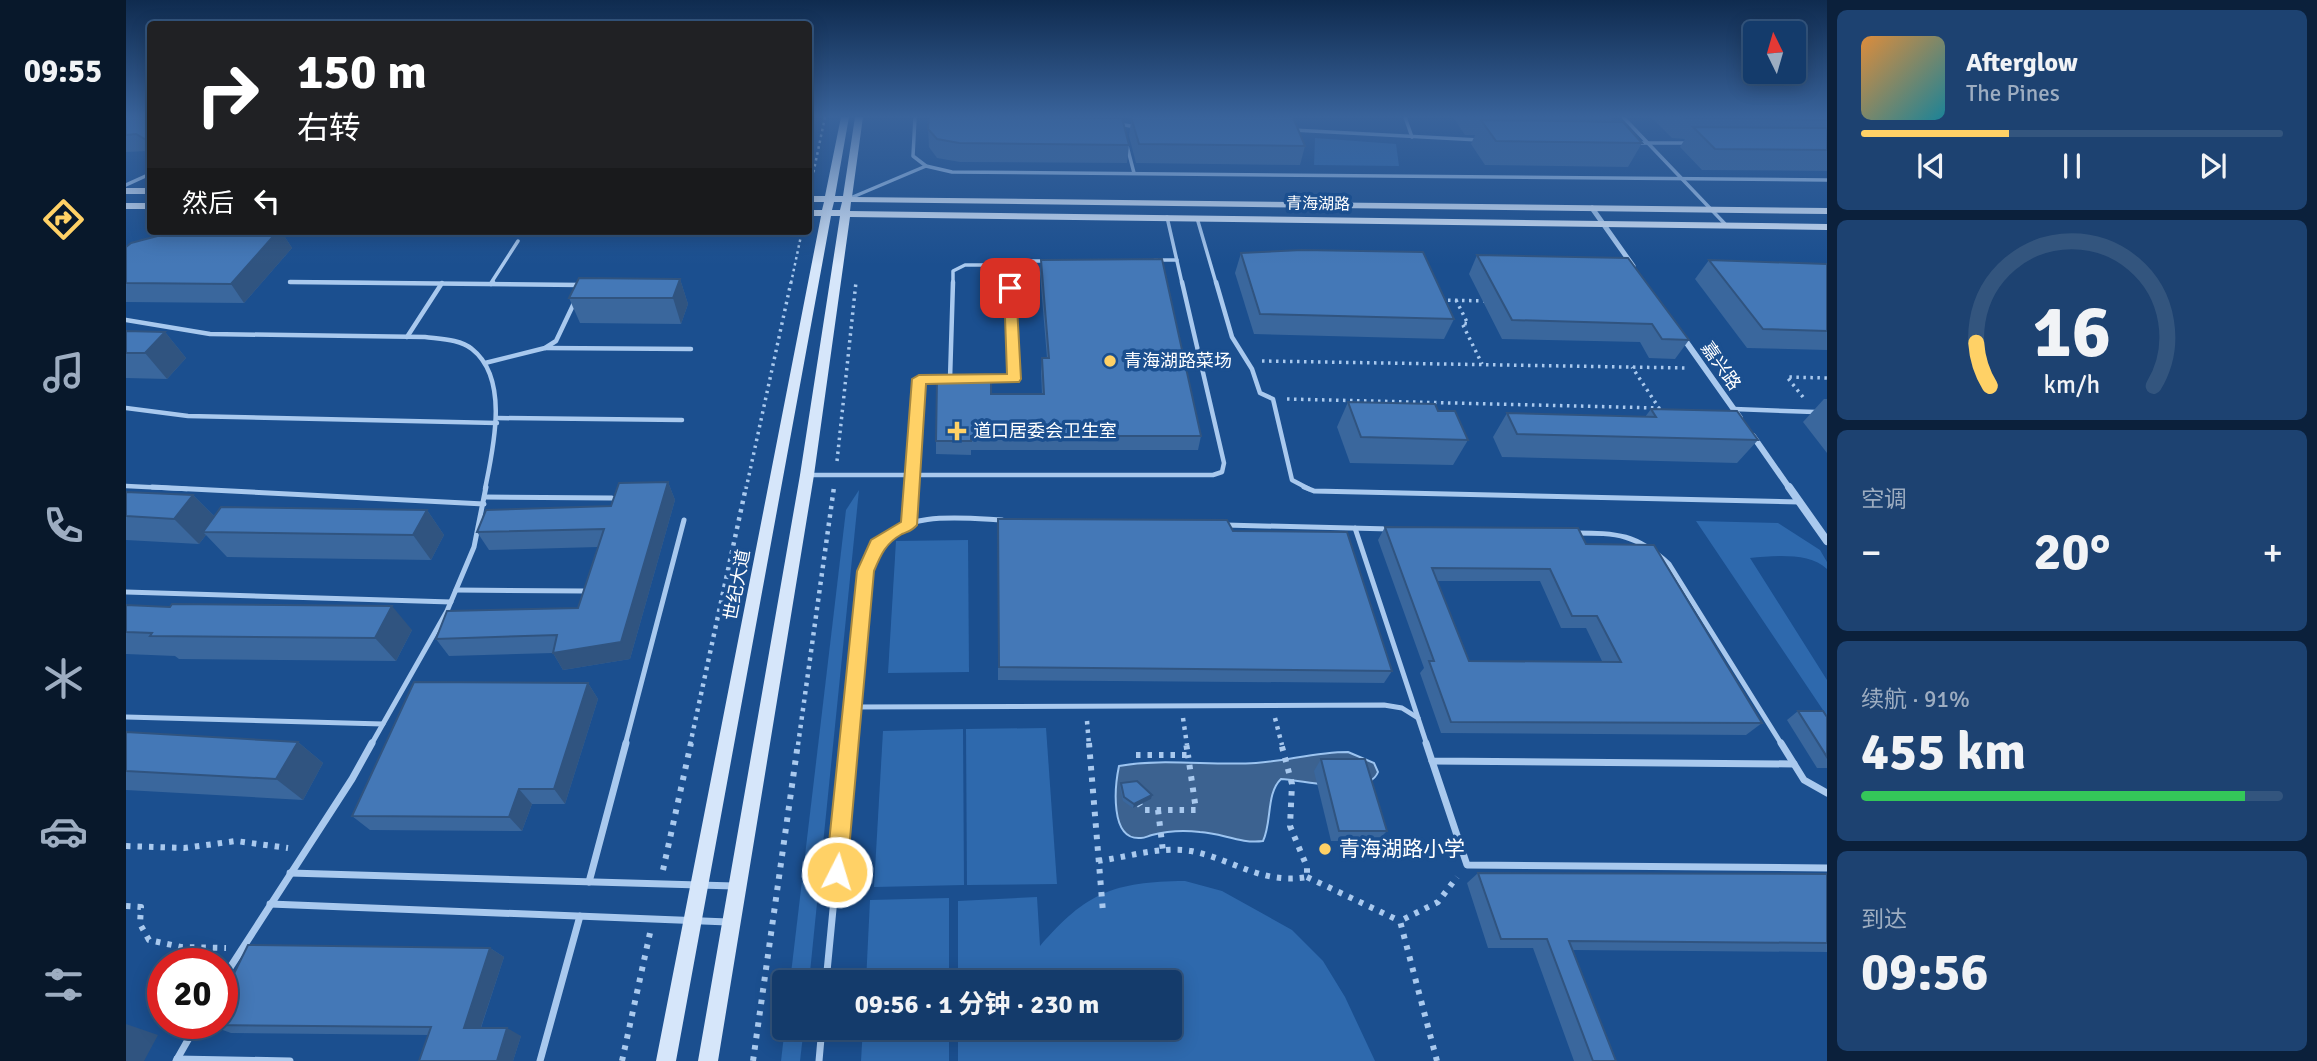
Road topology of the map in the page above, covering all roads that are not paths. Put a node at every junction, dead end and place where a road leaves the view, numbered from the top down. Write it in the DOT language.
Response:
graph roads {
  1 [pos="836,167"];
  2 [pos="852,167"];
  3 [pos="925,167"];
  4 [pos="928,167"];
  5 [pos="1132,167"];
  6 [pos="1671,167"];
  7 [pos="1134,173"];
  8 [pos="147,175"];
  9 [pos="1683,179"];
  10 [pos="1827,180"];
  11 [pos="126,184"];
  12 [pos="126,191"];
  13 [pos="147,191"];
  14 [pos="812,200"];
  15 [pos="126,206"];
  16 [pos="147,206"];
  17 [pos="829,206"];
  18 [pos="846,206"];
  19 [pos="1592,208"];
  20 [pos="1711,209"];
  21 [pos="1827,211"];
  22 [pos="812,212"];
  23 [pos="1167,217"];
  24 [pos="1198,218"];
  25 [pos="1604,223"];
  26 [pos="1726,225"];
  27 [pos="1827,227"];
  28 [pos="518,241"];
  29 [pos="1151,260"];
  30 [pos="1177,260"];
  31 [pos="1060,261"];
  32 [pos="1009,265"];
  33 [pos="1635,269"];
  34 [pos="290,282"];
  35 [pos="442,283"];
  36 [pos="491,284"];
  37 [pos="126,320"];
  38 [pos="1674,324"];
  39 [pos="407,337"];
  40 [pos="545,348"];
  41 [pos="691,349"];
  42 [pos="485,363"];
  43 [pos="950,379"];
  44 [pos="1273,399"];
  45 [pos="126,408"];
  46 [pos="1734,410"];
  47 [pos="1815,412"];
  48 [pos="497,420"];
  49 [pos="681,420"];
  50 [pos="807,475"];
  51 [pos="911,475"];
  52 [pos="126,486"];
  53 [pos="612,498"];
  54 [pos="484,500"];
  55 [pos="1800,502"];
  56 [pos="684,520"];
  57 [pos="1011,520"];
  58 [pos="909,525"];
  59 [pos="1217,525"];
  60 [pos="1355,528"];
  61 [pos="1396,529"];
  62 [pos="1573,533"];
  63 [pos="1827,541"];
  64 [pos="456,590"];
  65 [pos="583,591"];
  66 [pos="126,592"];
  67 [pos="451,602"];
  68 [pos="852,708"];
  69 [pos="126,717"];
  70 [pos="1418,718"];
  71 [pos="383,724"];
  72 [pos="1432,761"];
  73 [pos="1794,764"];
  74 [pos="1827,793"];
  75 [pos="1827,868"];
  76 [pos="290,873"];
  77 [pos="589,882"];
  78 [pos="699,885"];
  79 [pos="737,886"];
  80 [pos="270,904"];
  81 [pos="580,916"];
  82 [pos="693,921"];
  83 [pos="732,922"];
  84 [pos="238,954"];
  85 [pos="827,970"];
  86 [pos="188,1039"];
  87 [pos="821,1040"];
  88 [pos="176,1060"];
  89 [pos="290,1061"];
  90 [pos="540,1061"];
  91 [pos="666,1061"];
  92 [pos="708,1061"];
  93 [pos="819,1061"];
  1 -- 17 [label="main road, 世纪大道"];
  2 -- 18 [label="main road"];
  3 -- 18 [label="lane"];
  4 -- 7 [label="lane"];
  5 -- 7 [label="lane"];
  6 -- 9 [label="lane"];
  7 -- 9 [label="lane"];
  8 -- 11 [label="lane"];
  9 -- 10 [label="lane"];
  9 -- 20 [label="lane"];
  12 -- 13 [label="main road"];
  14 -- 17 [label="main road, 青海湖路"];
  15 -- 16 [label="main road"];
  17 -- 18 [label="main road, 青海湖路"];
  17 -- 22 [label="main road, 青海湖路"];
  17 -- 78 [label="main road, 世纪大道"];
  18 -- 19 [label="main road, 青海湖路"];
  18 -- 23 [label="main road, 青海湖路"];
  18 -- 50 [label="main road"];
  19 -- 20 [label="main road, 青海湖路"];
  19 -- 25 [label="street"];
  20 -- 21 [label="main road, 青海湖路"];
  20 -- 26 [label="lane"];
  23 -- 24 [label="main road, 青海湖路"];
  23 -- 30 [label="lane"];
  24 -- 25 [label="main road, 青海湖路"];
  24 -- 44 [label="lane"];
  25 -- 26 [label="main road, 青海湖路"];
  25 -- 33 [label="street"];
  26 -- 27 [label="main road, 青海湖路"];
  28 -- 36 [label="lane"];
  29 -- 30 [label="lane"];
  30 -- 51 [label="lane"];
  31 -- 32 [label="lane"];
  32 -- 43 [label="lane"];
  32 -- 43 [label="lane"];
  34 -- 35 [label="lane"];
  35 -- 36 [label="lane"];
  35 -- 39 [label="lane"];
  36 -- 40 [label="lane"];
  37 -- 39 [label="lane"];
  38 -- 46 [label="street, 嘉兴路"];
  39 -- 42 [label="lane"];
  40 -- 41 [label="lane"];
  40 -- 42 [label="lane"];
  42 -- 48 [label="lane"];
  43 -- 51 [label="lane"];
  44 -- 55 [label="lane"];
  45 -- 48 [label="lane"];
  46 -- 47 [label="lane"];
  46 -- 55 [label="street, 嘉兴路"];
  48 -- 49 [label="lane"];
  48 -- 54 [label="lane"];
  50 -- 51 [label="lane"];
  50 -- 79 [label="main road"];
  51 -- 58 [label="lane"];
  52 -- 54 [label="lane"];
  53 -- 54 [label="lane"];
  54 -- 64 [label="lane"];
  55 -- 63 [label="street, 嘉兴路"];
  56 -- 77 [label="lane"];
  57 -- 58 [label="lane"];
  58 -- 68 [label="lane"];
  59 -- 60 [label="lane"];
  60 -- 61 [label="lane"];
  60 -- 70 [label="lane"];
  62 -- 73 [label="lane"];
  64 -- 65 [label="lane"];
  64 -- 67 [label="lane"];
  66 -- 67 [label="lane"];
  67 -- 71 [label="lane"];
  68 -- 70 [label="lane"];
  68 -- 85 [label="lane"];
  69 -- 71 [label="lane"];
  70 -- 72 [label="lane"];
  71 -- 76 [label="lane"];
  72 -- 73 [label="lane"];
  72 -- 75 [label="lane"];
  73 -- 74 [label="lane"];
  76 -- 77 [label="lane"];
  76 -- 80 [label="lane"];
  77 -- 78 [label="lane"];
  78 -- 79 [label="lane"];
  78 -- 82 [label="main road, 世纪大道"];
  79 -- 83 [label="main road"];
  80 -- 81 [label="lane"];
  80 -- 84 [label="lane"];
  81 -- 82 [label="lane"];
  81 -- 90 [label="lane"];
  82 -- 83 [label="lane"];
  82 -- 91 [label="main road, 世纪大道"];
  83 -- 92 [label="main road"];
  86 -- 88 [label="lane"];
  87 -- 93 [label="lane"];
  88 -- 89 [label="lane"];
}
